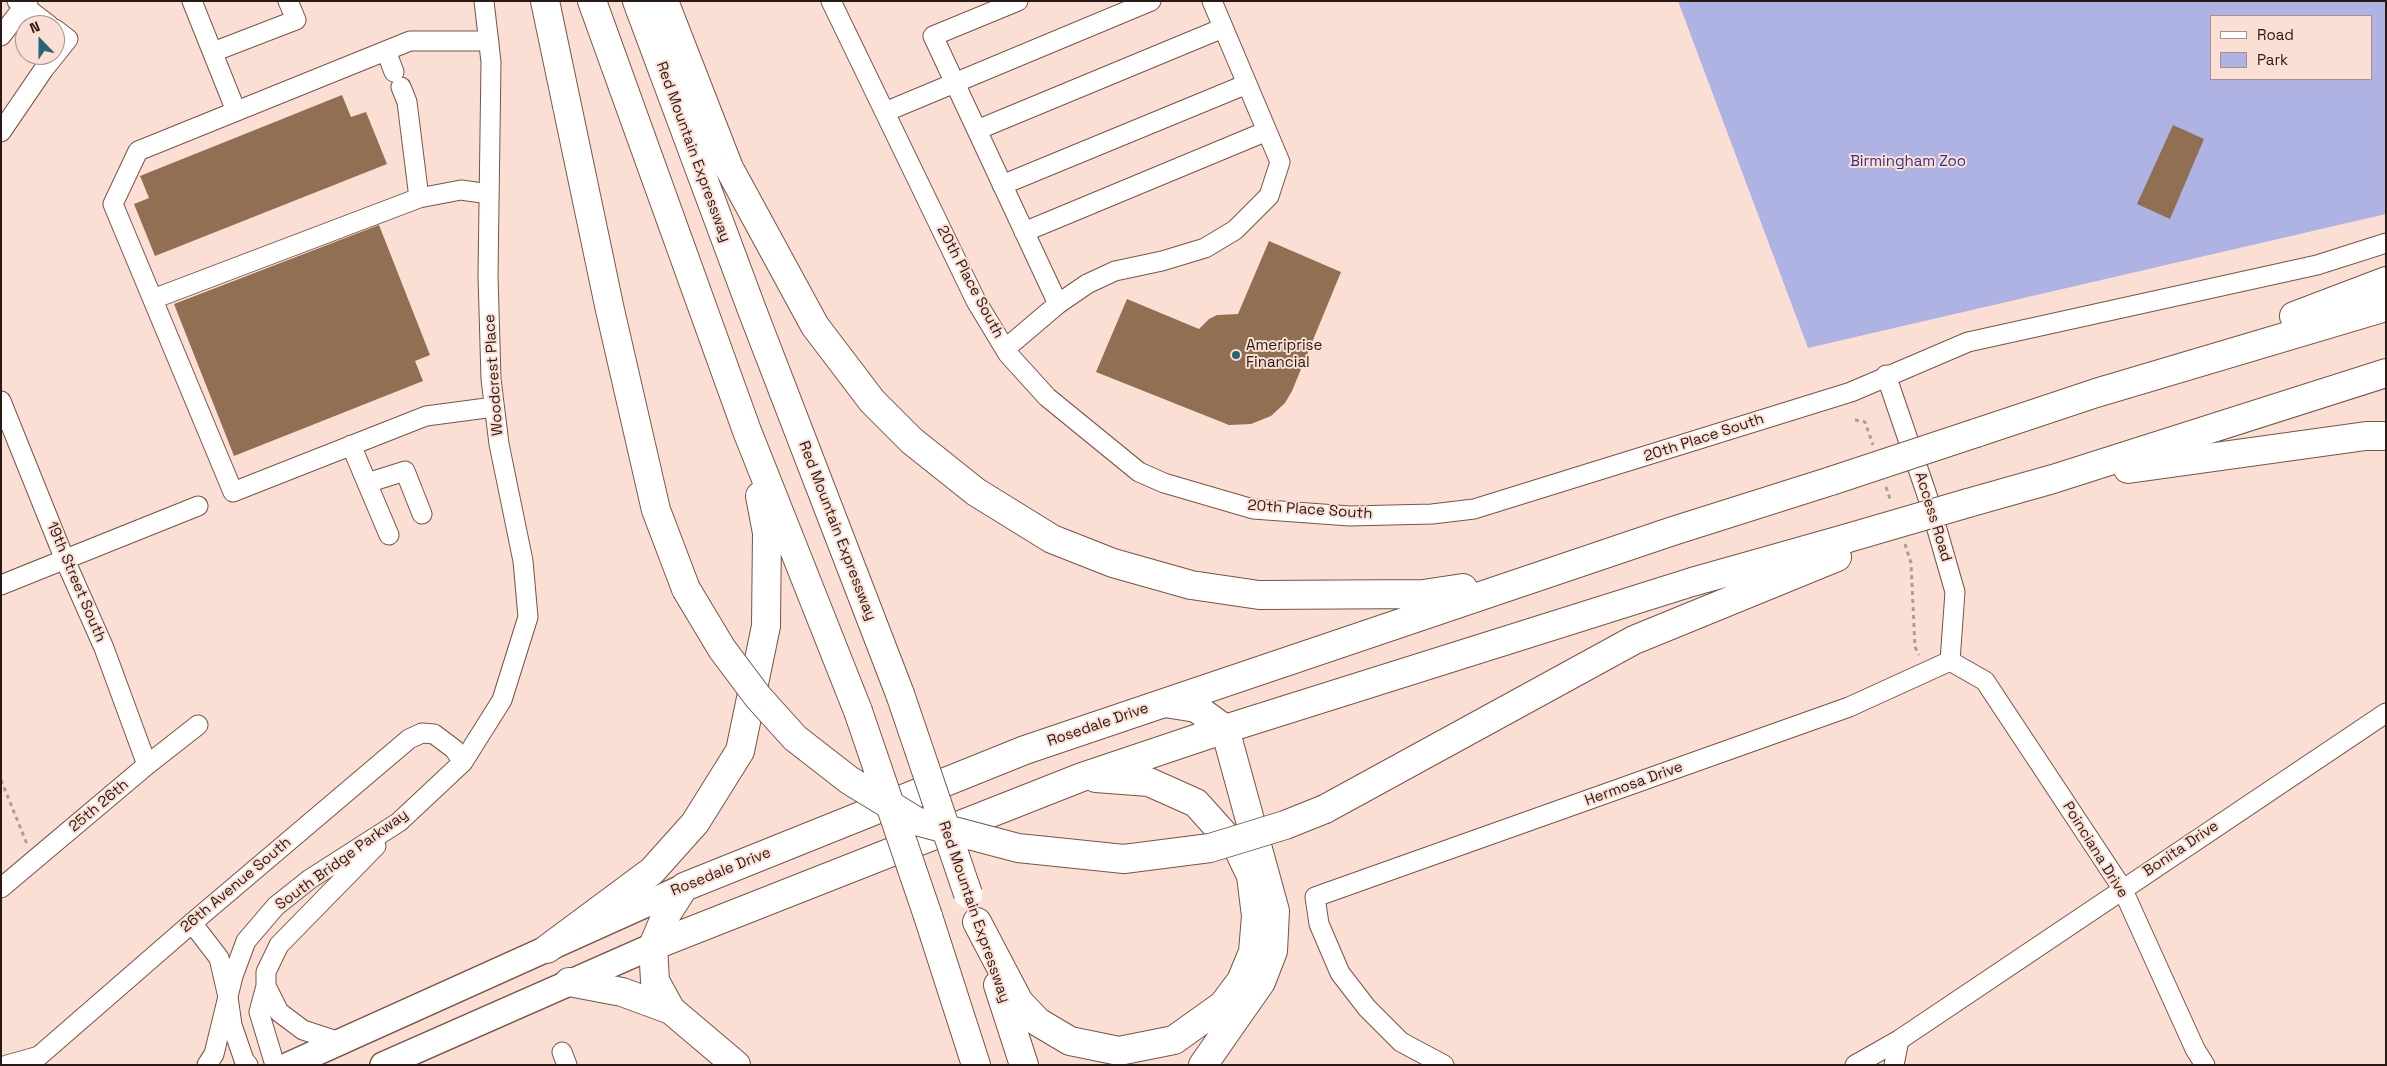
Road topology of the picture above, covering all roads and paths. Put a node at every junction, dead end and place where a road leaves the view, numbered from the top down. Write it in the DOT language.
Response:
graph roads {
  1 [pos="192,1"];
  2 [pos="288,1"];
  3 [pos="484,1"];
  4 [pos="545,1"];
  5 [pos="592,1"];
  6 [pos="637,1"];
  7 [pos="664,1"];
  8 [pos="831,1"];
  9 [pos="1018,1"];
  10 [pos="1151,1"];
  11 [pos="1212,1"];
  12 [pos="23,3"];
  13 [pos="37,15"];
  14 [pos="1223,28"];
  15 [pos="1,36"];
  16 [pos="489,41"];
  17 [pos="386,51"];
  18 [pos="213,52"];
  19 [pos="47,65"];
  20 [pos="954,82"];
  21 [pos="1247,84"];
  22 [pos="236,111"];
  23 [pos="885,112"];
  24 [pos="976,130"];
  25 [pos="1267,131"];
  26 [pos="1,132"];
  27 [pos="1002,185"];
  28 [pos="489,194"];
  29 [pos="420,198"];
  30 [pos="1024,232"];
  31 [pos="2386,243"];
  32 [pos="2386,281"];
  33 [pos="153,299"];
  34 [pos="1058,304"];
  35 [pos="2386,307"];
  36 [pos="1005,349"];
  37 [pos="2386,373"];
  38 [pos="1886,376"];
  39 [pos="2096,393"];
  40 [pos="1,401"];
  41 [pos="494,407"];
  42 [pos="747,430"];
  43 [pos="2386,436"];
  44 [pos="351,445"];
  45 [pos="2053,479"];
  46 [pos="367,483"];
  47 [pos="198,506"];
  48 [pos="422,514"];
  49 [pos="389,535"];
  50 [pos="1851,544"];
  51 [pos="65,560"];
  52 [pos="1911,563"];
  53 [pos="1537,578"];
  54 [pos="1,585"];
  55 [pos="1950,662"];
  56 [pos="1928,671"];
  57 [pos="1163,703"];
  58 [pos="2386,713"];
  59 [pos="198,725"];
  60 [pos="1225,729"];
  61 [pos="463,762"];
  62 [pos="147,764"];
  63 [pos="1082,777"];
  64 [pos="1,780"];
  65 [pos="399,822"];
  66 [pos="34,861"];
  67 [pos="684,887"];
  68 [pos="1,888"];
  69 [pos="2122,888"];
  70 [pos="977,922"];
  71 [pos="192,923"];
  72 [pos="653,946"];
  73 [pos="546,949"];
  74 [pos="569,982"];
  75 [pos="266,986"];
  76 [pos="228,998"];
  77 [pos="671,1010"];
  78 [pos="1899,1040"];
  79 [pos="340,1042"];
  80 [pos="7,1065"];
  81 [pos="207,1065"];
  82 [pos="248,1065"];
  83 [pos="275,1065"];
  84 [pos="289,1065"];
  85 [pos="383,1065"];
  86 [pos="736,1065"];
  87 [pos="976,1065"];
  88 [pos="1024,1065"];
  89 [pos="1203,1065"];
  90 [pos="1444,1065"];
  91 [pos="1855,1065"];
  92 [pos="1868,1065"];
  93 [pos="1894,1065"];
  94 [pos="2205,1065"];
  1 -- 18 [label="street"];
  2 -- 18 [label="street"];
  3 -- 16 [label="street, Woodcrest Place"];
  4 -- 50 [label="highway, bridge"];
  5 -- 42 [label="highway"];
  6 -- 70 [label="highway, Red Mountain Expressway, bridge"];
  7 -- 53 [label="highway"];
  8 -- 23 [label="street, 20th Place South"];
  9 -- 20 [label="street"];
  10 -- 20 [label="street"];
  11 -- 14 [label="street"];
  12 -- 13 [label="street"];
  12 -- 15 [label="street"];
  14 -- 21 [label="street"];
  14 -- 24 [label="street"];
  16 -- 17 [label="street"];
  16 -- 28 [label="street, Woodcrest Place"];
  17 -- 22 [label="street"];
  17 -- 29 [label="street"];
  18 -- 22 [label="street"];
  19 -- 26 [label="street"];
  20 -- 23 [label="street"];
  20 -- 24 [label="street"];
  21 -- 25 [label="street"];
  21 -- 27 [label="street"];
  22 -- 33 [label="street"];
  23 -- 36 [label="street, 20th Place South"];
  24 -- 27 [label="street"];
  25 -- 30 [label="street"];
  25 -- 34 [label="street"];
  27 -- 30 [label="street"];
  28 -- 29 [label="street"];
  28 -- 41 [label="street, Woodcrest Place"];
  29 -- 33 [label="street"];
  30 -- 34 [label="street"];
  31 -- 38 [label="street, 20th Place South"];
  32 -- 39 [label="highway"];
  33 -- 44 [label="street"];
  34 -- 36 [label="street"];
  35 -- 39 [label="highway"];
  36 -- 38 [label="street, 20th Place South"];
  37 -- 45 [label="highway"];
  38 -- 55 [label="street, Access Road"];
  39 -- 53 [label="highway, bridge"];
  40 -- 51 [label="street, 19th Street South"];
  41 -- 44 [label="street"];
  41 -- 61 [label="street, Woodcrest Place"];
  42 -- 73 [label="highway"];
  42 -- 87 [label="highway, bridge"];
  43 -- 45 [label="highway"];
  44 -- 46 [label="street"];
  45 -- 50 [label="highway, bridge"];
  46 -- 48 [label="street"];
  46 -- 49 [label="street"];
  47 -- 51 [label="street"];
  50 -- 60 [label="highway"];
  51 -- 54 [label="street"];
  51 -- 62 [label="street, 19th Street South"];
  52 -- 56 [label="path"];
  53 -- 57 [label="highway, Rosedale Drive"];
  55 -- 56 [label="street, Hermosa Drive"];
  55 -- 69 [label="street, Poinciana Drive"];
  56 -- 90 [label="street, Hermosa Drive"];
  57 -- 60 [label="highway"];
  57 -- 67 [label="highway, Rosedale Drive"];
  58 -- 69 [label="street, Bonita Drive"];
  59 -- 62 [label="street, 25th 26th"];
  60 -- 63 [label="highway"];
  60 -- 89 [label="highway"];
  61 -- 65 [label="street, South Bridge Parkway"];
  61 -- 71 [label="street, 26th Avenue South"];
  62 -- 66 [label="street, 25th 26th"];
  63 -- 70 [label="highway"];
  63 -- 72 [label="highway"];
  64 -- 66 [label="path"];
  65 -- 75 [label="street"];
  65 -- 76 [label="street, South Bridge Parkway"];
  66 -- 68 [label="street, 25th 26th"];
  67 -- 72 [label="highway"];
  67 -- 73 [label="main road, Rosedale Drive"];
  69 -- 78 [label="street, Bonita Drive"];
  69 -- 94 [label="street, Poinciana Drive"];
  70 -- 88 [label="highway, Red Mountain Expressway"];
  71 -- 76 [label="street"];
  71 -- 80 [label="street, 26th Avenue South"];
  72 -- 74 [label="main road"];
  72 -- 77 [label="highway"];
  73 -- 79 [label="main road, Rosedale Drive"];
  74 -- 77 [label="highway"];
  74 -- 85 [label="main road"];
  75 -- 79 [label="street"];
  75 -- 83 [label="street"];
  76 -- 81 [label="street, South Bridge Parkway"];
  76 -- 82 [label="street"];
  77 -- 86 [label="highway"];
  78 -- 91 [label="street"];
  78 -- 92 [label="street"];
  78 -- 93 [label="street"];
  79 -- 84 [label="main road, Rosedale Drive"];
}
